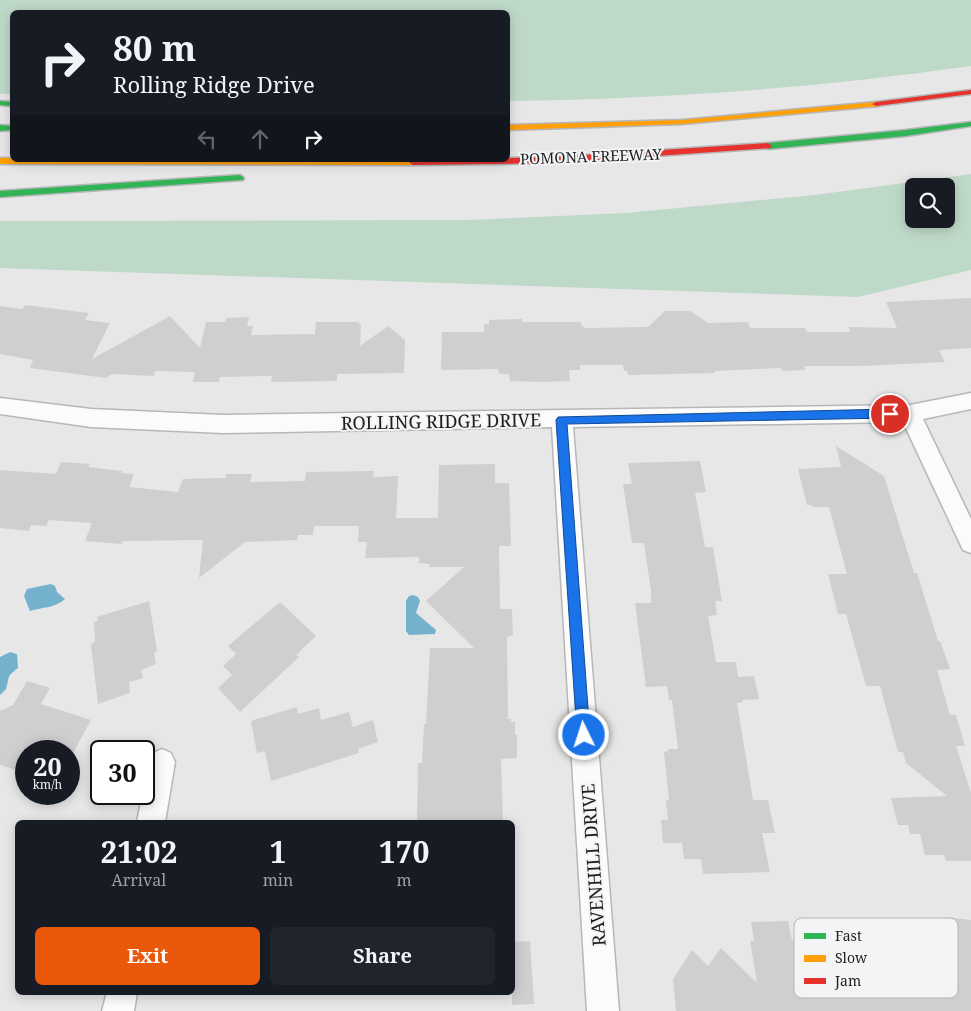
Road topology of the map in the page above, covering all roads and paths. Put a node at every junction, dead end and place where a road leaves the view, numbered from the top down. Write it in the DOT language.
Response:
graph roads {
  1 [pos="971,92"];
  2 [pos="971,124"];
  3 [pos="510,128"];
  4 [pos="510,160"];
  5 [pos="125,174"];
  6 [pos="0,194"];
  7 [pos="971,400"];
  8 [pos="0,406"];
  9 [pos="910,413"];
  10 [pos="562,420"];
  11 [pos="971,543"];
  12 [pos="162,762"];
  13 [pos="151,820"];
  14 [pos="121,995"];
  15 [pos="118,1011"];
  16 [pos="603,1011"];
  1 -- 3 [label="highway, POMONA FREEWAY"];
  2 -- 4 [label="highway"];
  5 -- 6 [label="highway"];
  7 -- 9 [label="street, ROLLING RIDGE DRIVE"];
  8 -- 10 [label="street, ROLLING RIDGE DRIVE"];
  9 -- 10 [label="street, ROLLING RIDGE DRIVE"];
  9 -- 11 [label="street"];
  10 -- 16 [label="street, RAVENHILL DRIVE"];
  12 -- 13 [label="street"];
  14 -- 15 [label="street"];
}
